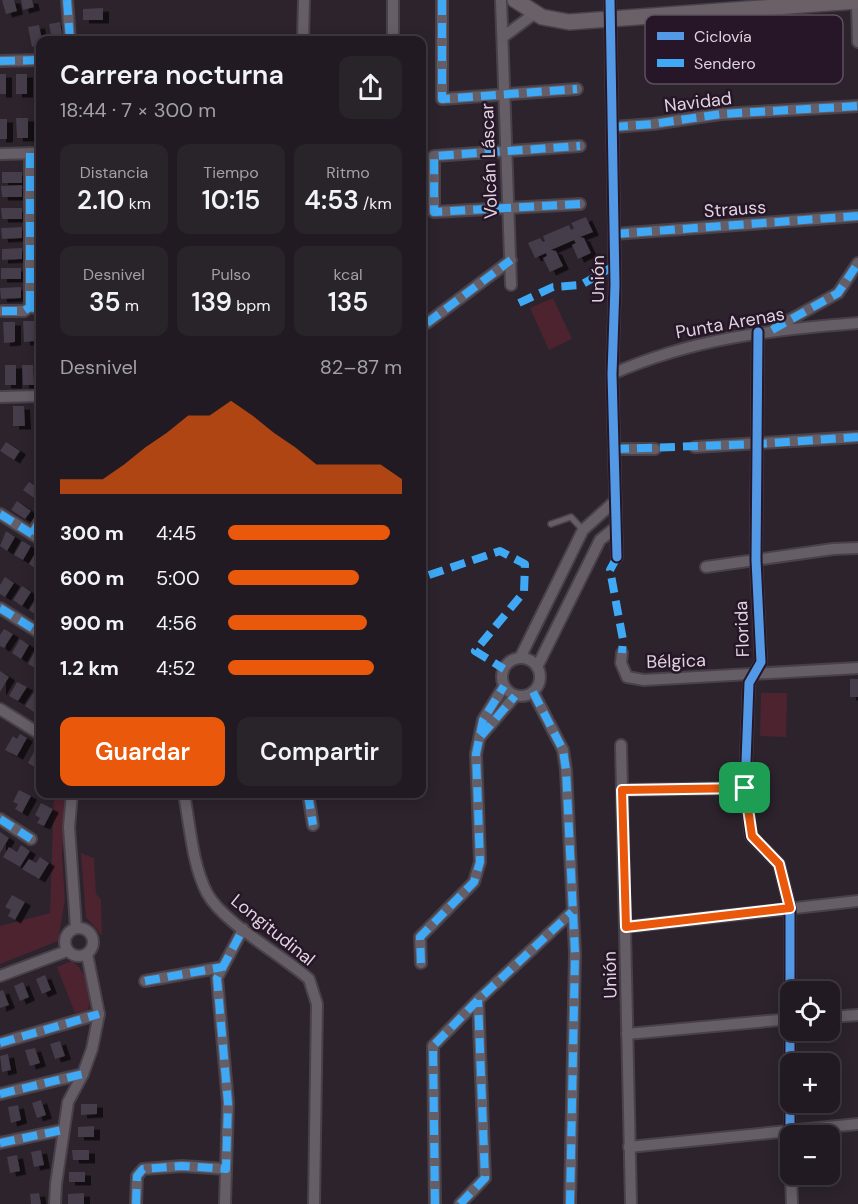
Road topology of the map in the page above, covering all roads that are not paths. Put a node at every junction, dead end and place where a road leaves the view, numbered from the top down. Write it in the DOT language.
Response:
graph roads {
  1 [pos="67,0"];
  2 [pos="304,0"];
  3 [pos="393,0"];
  4 [pos="441,0"];
  5 [pos="501,0"];
  6 [pos="515,0"];
  7 [pos="610,0"];
  8 [pos="818,2"];
  9 [pos="857,2"];
  10 [pos="534,14"];
  11 [pos="659,15"];
  12 [pos="645,16"];
  13 [pos="610,19"];
  14 [pos="70,36"];
  15 [pos="303,36"];
  16 [pos="393,36"];
  17 [pos="503,37"];
  18 [pos="858,42"];
  19 [pos="0,60"];
  20 [pos="36,60"];
  21 [pos="577,88"];
  22 [pos="503,95"];
  23 [pos="858,106"];
  24 [pos="613,127"];
  25 [pos="580,146"];
  26 [pos="505,152"];
  27 [pos="35,153"];
  28 [pos="0,154"];
  29 [pos="580,204"];
  30 [pos="507,208"];
  31 [pos="858,216"];
  32 [pos="614,234"];
  33 [pos="511,260"];
  34 [pos="858,262"];
  35 [pos="511,285"];
  36 [pos="35,308"];
  37 [pos="2,312"];
  38 [pos="428,323"];
  39 [pos="858,323"];
  40 [pos="772,330"];
  41 [pos="758,332"];
  42 [pos="612,374"];
  43 [pos="36,396"];
  44 [pos="0,397"];
  45 [pos="858,436"];
  46 [pos="758,444"];
  47 [pos="694,447"];
  48 [pos="614,448"];
  49 [pos="655,449"];
  50 [pos="615,501"];
  51 [pos="0,514"];
  52 [pos="551,524"];
  53 [pos="616,527"];
  54 [pos="583,530"];
  55 [pos="36,535"];
  56 [pos="600,540"];
  57 [pos="858,548"];
  58 [pos="617,557"];
  59 [pos="756,560"];
  60 [pos="706,567"];
  61 [pos="559,578"];
  62 [pos="577,586"];
  63 [pos="0,608"];
  64 [pos="36,630"];
  65 [pos="622,653"];
  66 [pos="520,658"];
  67 [pos="537,667"];
  68 [pos="858,668"];
  69 [pos="756,674"];
  70 [pos="504,686"];
  71 [pos="533,692"];
  72 [pos="515,696"];
  73 [pos="0,709"];
  74 [pos="36,732"];
  75 [pos="481,736"];
  76 [pos="621,746"];
  77 [pos="745,788"];
  78 [pos="622,790"];
  79 [pos="72,798"];
  80 [pos="185,798"];
  81 [pos="309,798"];
  82 [pos="0,819"];
  83 [pos="313,825"];
  84 [pos="31,839"];
  85 [pos="858,901"];
  86 [pos="790,908"];
  87 [pos="572,912"];
  88 [pos="76,927"];
  89 [pos="626,927"];
  90 [pos="243,929"];
  91 [pos="67,951"];
  92 [pos="87,954"];
  93 [pos="421,963"];
  94 [pos="223,967"];
  95 [pos="0,976"];
  96 [pos="145,981"];
  97 [pos="789,981"];
  98 [pos="477,1000"];
  99 [pos="99,1014"];
  100 [pos="858,1015"];
  101 [pos="840,1016"];
  102 [pos="780,1020"];
  103 [pos="627,1034"];
  104 [pos="789,1041"];
  105 [pos="0,1043"];
  106 [pos="83,1074"];
  107 [pos="0,1094"];
  108 [pos="858,1124"];
  109 [pos="789,1125"];
  110 [pos="840,1126"];
  111 [pos="62,1130"];
  112 [pos="780,1133"];
  113 [pos="0,1143"];
  114 [pos="629,1147"];
  115 [pos="225,1169"];
  116 [pos="791,1185"];
  117 [pos="56,1204"];
  118 [pos="136,1204"];
  119 [pos="225,1204"];
  120 [pos="314,1204"];
  121 [pos="435,1204"];
  122 [pos="460,1204"];
  123 [pos="570,1204"];
  124 [pos="631,1204"];
  125 [pos="792,1204"];
  1 -- 14 [label="street"];
  2 -- 15 [label="street"];
  3 -- 16 [label="street"];
  4 -- 22 [label="street"];
  5 -- 17 [label="street, Volcán Láscar"];
  6 -- 10 [label="street"];
  7 -- 13 [label="street, Unión"];
  8 -- 9 [label="street"];
  8 -- 11 [label="street"];
  9 -- 18 [label="street"];
  10 -- 13 [label="street"];
  10 -- 17 [label="street"];
  12 -- 13 [label="street"];
  13 -- 24 [label="street, Unión"];
  17 -- 22 [label="street, Volcán Láscar"];
  19 -- 20 [label="street"];
  21 -- 22 [label="street"];
  22 -- 26 [label="street, Volcán Láscar"];
  23 -- 24 [label="street, Navidad"];
  24 -- 32 [label="street, Unión"];
  25 -- 26 [label="street"];
  26 -- 30 [label="street, Volcán Láscar"];
  26 -- 30 [label="street"];
  27 -- 28 [label="street"];
  27 -- 36 [label="street"];
  29 -- 30 [label="street"];
  30 -- 33 [label="street, Volcán Láscar"];
  31 -- 32 [label="street, Strauss"];
  32 -- 42 [label="street, Unión"];
  33 -- 35 [label="street, Volcán Láscar"];
  33 -- 38 [label="street"];
  34 -- 40 [label="street"];
  36 -- 37 [label="street"];
  39 -- 40 [label="street, Punta Arenas"];
  40 -- 41 [label="street, Punta Arenas"];
  41 -- 42 [label="street, Punta Arenas"];
  41 -- 46 [label="street, Florida"];
  42 -- 48 [label="street, Unión"];
  43 -- 44 [label="street"];
  45 -- 46 [label="street"];
  46 -- 47 [label="street"];
  46 -- 59 [label="street, Florida"];
  48 -- 49 [label="street"];
  48 -- 50 [label="street, Unión"];
  50 -- 53 [label="street, Unión"];
  50 -- 54 [label="street"];
  51 -- 55 [label="street"];
  52 -- 54 [label="lane"];
  53 -- 56 [label="street"];
  53 -- 58 [label="street, Unión"];
  54 -- 56 [label="street"];
  54 -- 61 [label="street"];
  56 -- 62 [label="street"];
  57 -- 59 [label="street"];
  59 -- 60 [label="street"];
  59 -- 69 [label="street, Florida"];
  61 -- 62 [label="street"];
  61 -- 66 [label="street"];
  62 -- 67 [label="street"];
  63 -- 64 [label="street"];
  65 -- 69 [label="street, Bélgica"];
  66 -- 67 [label="street"];
  66 -- 70 [label="street"];
  67 -- 71 [label="street"];
  68 -- 69 [label="street, Bélgica"];
  69 -- 77 [label="street, Florida"];
  70 -- 72 [label="street"];
  70 -- 75 [label="street"];
  71 -- 72 [label="street"];
  71 -- 87 [label="street"];
  72 -- 75 [label="street"];
  73 -- 74 [label="street"];
  75 -- 93 [label="street"];
  76 -- 78 [label="street, Unión"];
  77 -- 78 [label="street"];
  77 -- 86 [label="street, Florida"];
  78 -- 89 [label="street, Unión"];
  79 -- 88 [label="street"];
  80 -- 90 [label="street, Longitudinal"];
  81 -- 83 [label="street"];
  82 -- 84 [label="street"];
  85 -- 86 [label="street"];
  86 -- 89 [label="street"];
  86 -- 97 [label="street, Florida"];
  87 -- 98 [label="street"];
  87 -- 123 [label="street"];
  88 -- 91 [label="street"];
  88 -- 92 [label="street"];
  89 -- 103 [label="street, Unión"];
  90 -- 94 [label="street"];
  90 -- 120 [label="street, Longitudinal"];
  91 -- 92 [label="street"];
  91 -- 95 [label="street"];
  92 -- 99 [label="street"];
  94 -- 96 [label="street"];
  94 -- 115 [label="street"];
  98 -- 121 [label="street"];
  98 -- 122 [label="street"];
  99 -- 105 [label="street"];
  99 -- 106 [label="street"];
  100 -- 101 [label="street"];
  102 -- 103 [label="street"];
  103 -- 114 [label="street, Unión"];
  104 -- 109 [label="street, Florida"];
  106 -- 107 [label="street"];
  106 -- 111 [label="street"];
  108 -- 110 [label="street"];
  111 -- 113 [label="street"];
  111 -- 117 [label="street"];
  112 -- 114 [label="street"];
  114 -- 124 [label="street, Unión"];
  115 -- 118 [label="street"];
  115 -- 119 [label="street"];
  116 -- 125 [label="street"];
}
